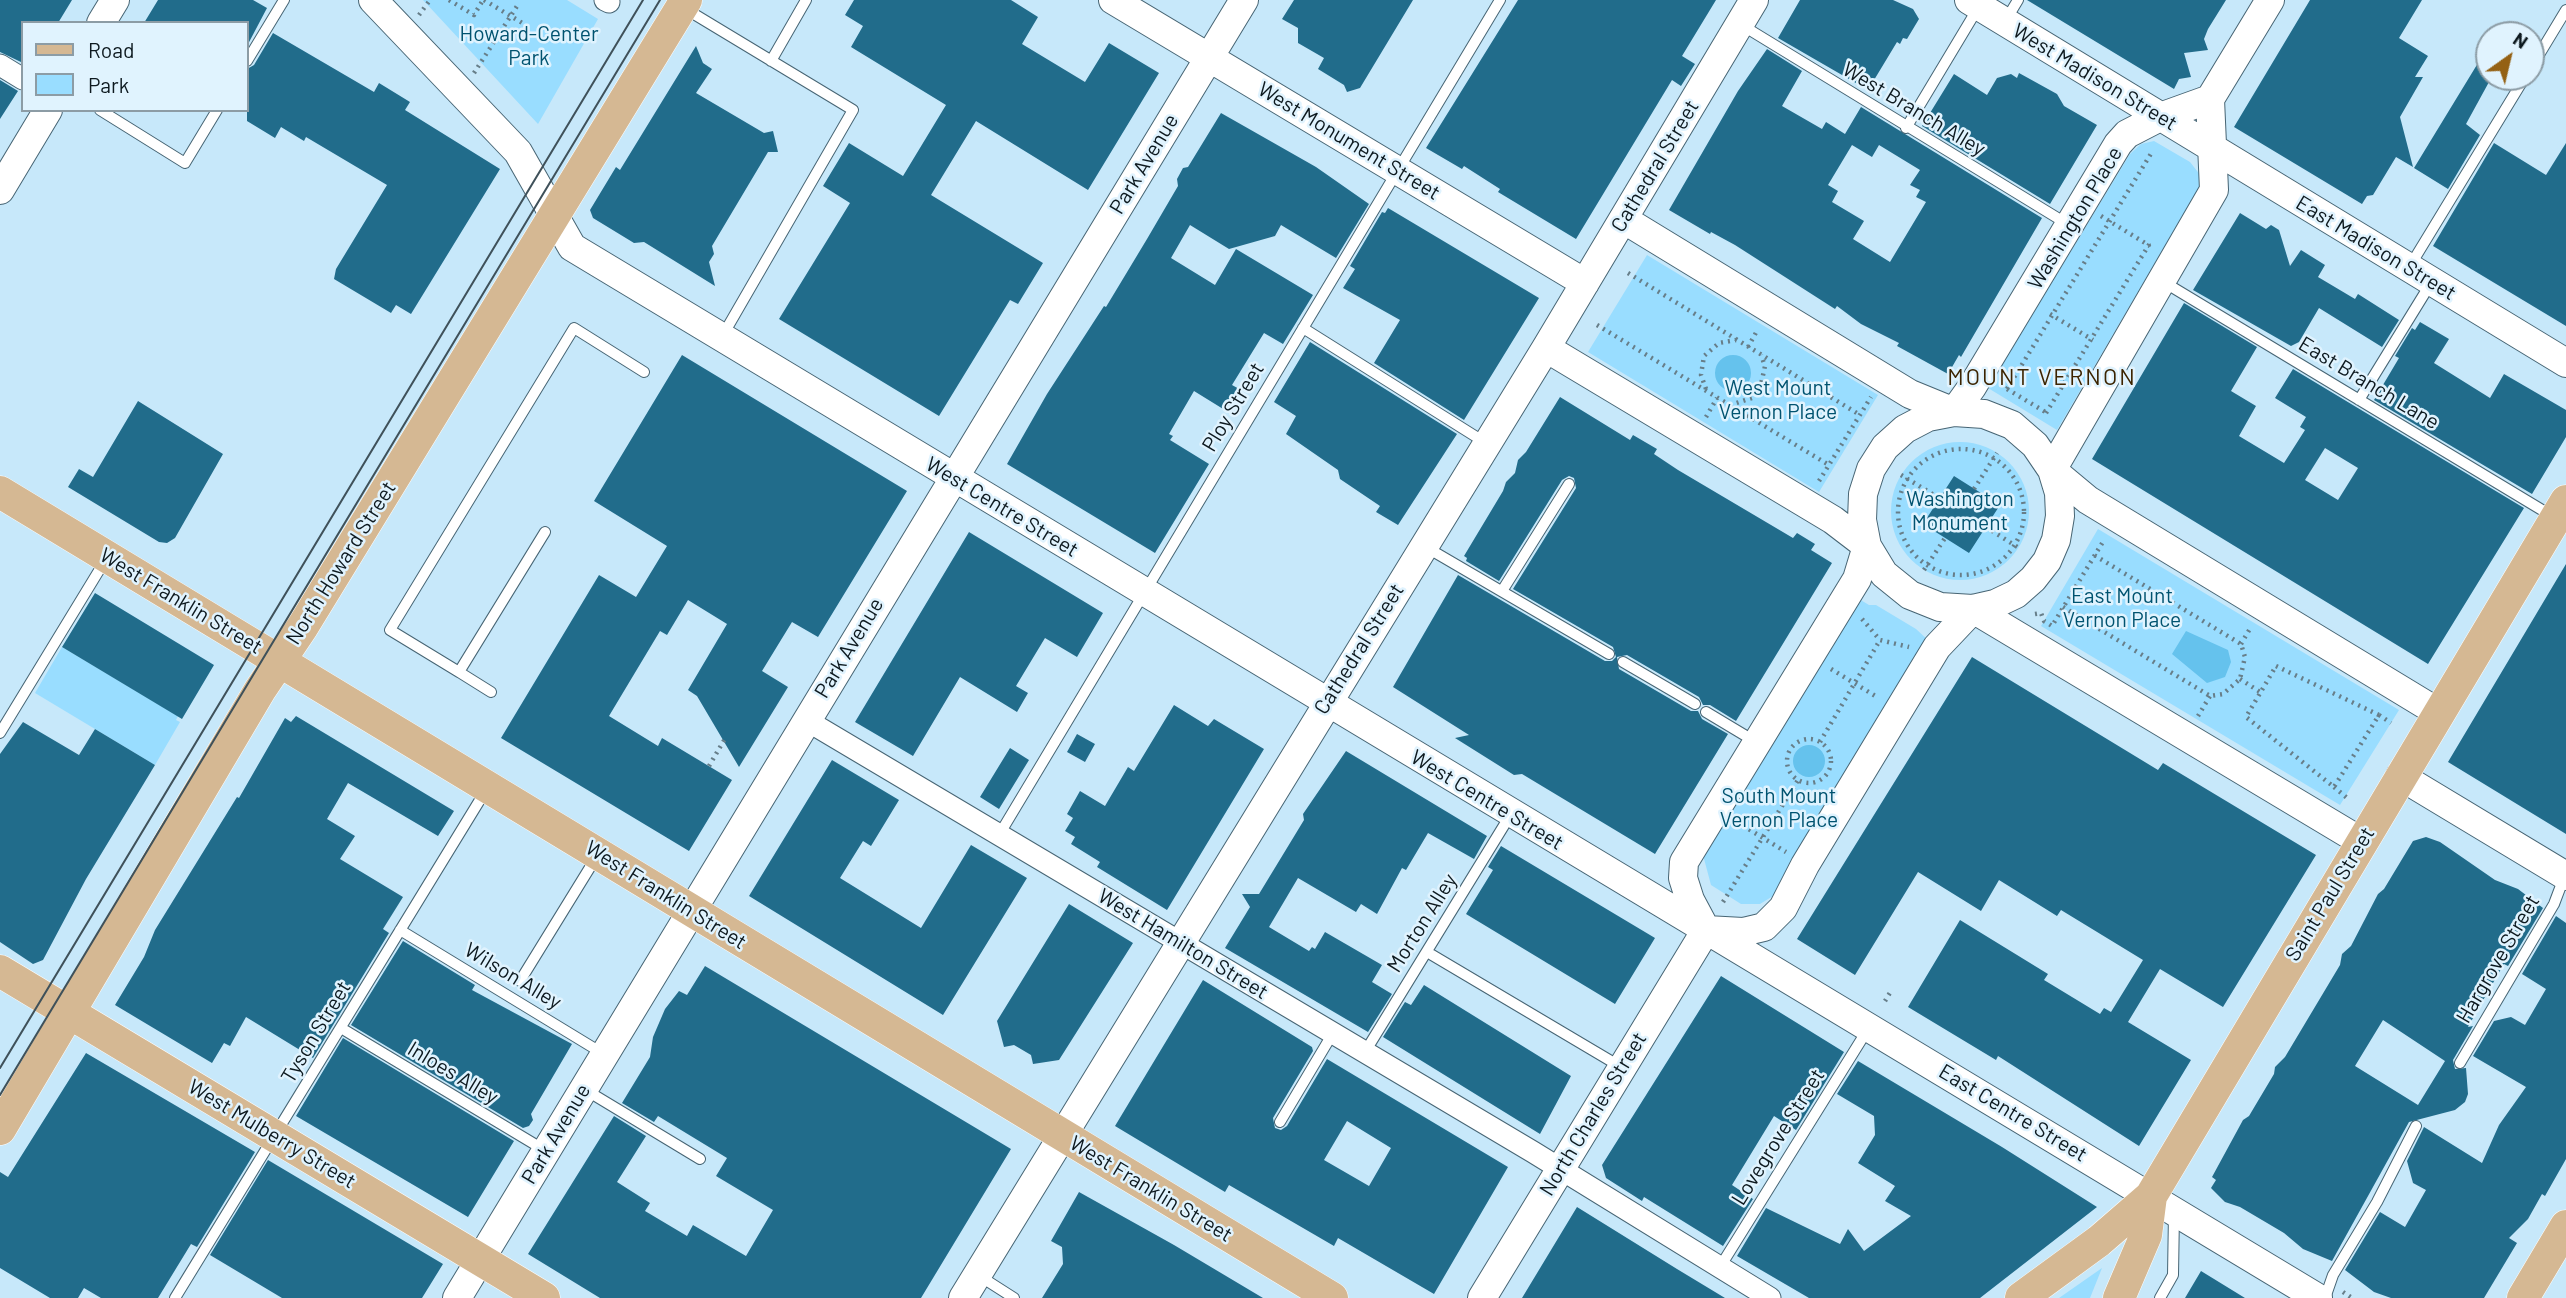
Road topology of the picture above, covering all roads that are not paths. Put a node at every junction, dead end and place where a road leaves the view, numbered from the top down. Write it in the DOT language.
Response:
graph roads {
  1 [pos="115,0"];
  2 [pos="284,0"];
  3 [pos="373,0"];
  4 [pos="806,0"];
  5 [pos="1113,0"];
  6 [pos="1244,0"];
  7 [pos="1500,0"];
  8 [pos="2270,0"];
  9 [pos="1974,3"];
  10 [pos="684,4"];
  11 [pos="2566,10"];
  12 [pos="2012,11"];
  13 [pos="1747,12"];
  14 [pos="102,21"];
  15 [pos="2545,45"];
  16 [pos="1209,57"];
  17 [pos="248,59"];
  18 [pos="771,61"];
  19 [pos="0,65"];
  20 [pos="21,78"];
  21 [pos="2518,91"];
  22 [pos="2210,99"];
  23 [pos="47,112"];
  24 [pos="103,112"];
  25 [pos="216,112"];
  26 [pos="2160,117"];
  27 [pos="1906,128"];
  28 [pos="2185,132"];
  29 [pos="2213,149"];
  30 [pos="1398,171"];
  31 [pos="0,190"];
  32 [pos="555,214"];
  33 [pos="1623,219"];
  34 [pos="2069,225"];
  35 [pos="2420,275"];
  36 [pos="2162,281"];
  37 [pos="1585,283"];
  38 [pos="1303,328"];
  39 [pos="721,337"];
  40 [pos="1546,348"];
  41 [pos="2566,363"];
  42 [pos="644,372"];
  43 [pos="2359,400"];
  44 [pos="1954,412"];
  45 [pos="1486,443"];
  46 [pos="2052,470"];
  47 [pos="953,476"];
  48 [pos="1569,484"];
  49 [pos="0,492"];
  50 [pos="2561,509"];
  51 [pos="545,532"];
  52 [pos="1424,545"];
  53 [pos="1867,546"];
  54 [pos="107,557"];
  55 [pos="1502,591"];
  56 [pos="1143,593"];
  57 [pos="1973,609"];
  58 [pos="1609,653"];
  59 [pos="281,661"];
  60 [pos="1623,662"];
  61 [pos="459,672"];
  62 [pos="491,692"];
  63 [pos="1326,704"];
  64 [pos="1695,705"];
  65 [pos="1706,712"];
  66 [pos="2439,713"];
  67 [pos="806,720"];
  68 [pos="0,733"];
  69 [pos="1756,743"];
  70 [pos="2400,776"];
  71 [pos="488,785"];
  72 [pos="1511,814"];
  73 [pos="999,835"];
  74 [pos="2362,842"];
  75 [pos="599,853"];
  76 [pos="2566,874"];
  77 [pos="691,913"];
  78 [pos="400,930"];
  79 [pos="1706,930"];
  80 [pos="1179,942"];
  81 [pos="1427,952"];
  82 [pos="0,971"];
  83 [pos="520,981"];
  84 [pos="70,1013"];
  85 [pos="1870,1027"];
  86 [pos="341,1028"];
  87 [pos="1333,1033"];
  88 [pos="1365,1052"];
  89 [pos="605,1054"];
  90 [pos="2460,1063"];
  91 [pos="1621,1067"];
  92 [pos="584,1089"];
  93 [pos="1280,1122"];
  94 [pos="2416,1126"];
  95 [pos="0,1129"];
  96 [pos="1061,1135"];
  97 [pos="274,1136"];
  98 [pos="546,1151"];
  99 [pos="700,1160"];
  100 [pos="1560,1168"];
  101 [pos="2163,1203"];
  102 [pos="2566,1226"];
  103 [pos="480,1259"];
  104 [pos="1720,1267"];
  105 [pos="970,1286"];
  106 [pos="175,1298"];
  107 [pos="457,1298"];
  108 [pos="544,1298"];
  109 [pos="1014,1298"];
  110 [pos="1332,1298"];
  111 [pos="1482,1298"];
  112 [pos="1770,1298"];
  113 [pos="2021,1298"];
  114 [pos="2119,1298"];
  115 [pos="2160,1298"];
  116 [pos="2318,1298"];
  117 [pos="2325,1298"];
  118 [pos="2523,1298"];
  1 -- 14 [label="main road"];
  2 -- 17 [label="lane"];
  3 -- 32 [label="main road, West Centre Street"];
  4 -- 18 [label="lane"];
  5 -- 16 [label="main road, West Monument Street"];
  6 -- 16 [label="main road, Park Avenue"];
  7 -- 30 [label="lane, Ploy Street"];
  8 -- 22 [label="main road"];
  9 -- 12 [label="main road, West Madison Street"];
  9 -- 27 [label="lane"];
  10 -- 18 [label="lane"];
  10 -- 32 [label="main road, North Howard Street"];
  11 -- 15 [label="lane"];
  12 -- 26 [label="main road, West Madison Street"];
  13 -- 27 [label="lane, West Branch Alley"];
  13 -- 33 [label="main road, Cathedral Street"];
  16 -- 30 [label="main road, West Monument Street"];
  16 -- 47 [label="main road, Park Avenue"];
  18 -- 39 [label="lane"];
  19 -- 20 [label="street"];
  21 -- 35 [label="lane"];
  22 -- 26 [label="main road, Washington Place"];
  22 -- 29 [label="main road"];
  23 -- 31 [label="main road"];
  24 -- 25 [label="lane"];
  26 -- 28 [label="main road, West Madison Street"];
  26 -- 34 [label="main road, Washington Place"];
  27 -- 34 [label="lane, West Branch Alley"];
  28 -- 29 [label="main road, East Madison Street"];
  29 -- 35 [label="main road, East Madison Street"];
  29 -- 36 [label="main road"];
  30 -- 37 [label="main road, West Monument Street"];
  30 -- 38 [label="lane, Ploy Street"];
  32 -- 39 [label="main road, West Centre Street"];
  32 -- 59 [label="main road, North Howard Street"];
  33 -- 37 [label="main road, Cathedral Street"];
  33 -- 44 [label="main road"];
  34 -- 44 [label="main road, Washington Place"];
  35 -- 41 [label="main road, East Madison Street"];
  35 -- 43 [label="lane"];
  36 -- 43 [label="lane, East Branch Lane"];
  36 -- 46 [label="main road"];
  37 -- 40 [label="main road, Cathedral Street"];
  38 -- 45 [label="lane"];
  38 -- 56 [label="lane, Ploy Street"];
  39 -- 47 [label="main road, West Centre Street"];
  40 -- 45 [label="main road, Cathedral Street"];
  40 -- 53 [label="main road"];
  42 -- 61 [label="lane"];
  43 -- 50 [label="lane, East Branch Lane"];
  44 -- 46 [label="main road"];
  44 -- 53 [label="main road"];
  45 -- 52 [label="main road, Cathedral Street"];
  46 -- 57 [label="main road"];
  46 -- 66 [label="main road"];
  47 -- 56 [label="main road, West Centre Street"];
  47 -- 67 [label="main road, Park Avenue"];
  48 -- 55 [label="lane"];
  49 -- 54 [label="main road, West Franklin Street"];
  50 -- 66 [label="main road, Saint Paul Street"];
  51 -- 61 [label="lane"];
  52 -- 55 [label="lane"];
  52 -- 63 [label="main road, Cathedral Street"];
  53 -- 57 [label="main road"];
  53 -- 69 [label="main road"];
  54 -- 59 [label="main road, West Franklin Street"];
  54 -- 68 [label="lane"];
  55 -- 58 [label="lane"];
  56 -- 63 [label="main road, West Centre Street"];
  56 -- 73 [label="lane, Ploy Street"];
  57 -- 74 [label="main road"];
  57 -- 79 [label="main road"];
  59 -- 71 [label="main road, West Franklin Street"];
  59 -- 84 [label="main road, North Howard Street"];
  60 -- 64 [label="lane"];
  61 -- 62 [label="lane"];
  63 -- 72 [label="main road, West Centre Street"];
  63 -- 80 [label="main road, Cathedral Street"];
  65 -- 69 [label="lane"];
  66 -- 70 [label="main road, Saint Paul Street"];
  67 -- 73 [label="street, West Hamilton Street"];
  67 -- 77 [label="main road, Park Avenue"];
  69 -- 79 [label="main road"];
  70 -- 74 [label="main road, Saint Paul Street"];
  70 -- 76 [label="main road"];
  71 -- 75 [label="main road, West Franklin Street"];
  71 -- 78 [label="lane, Tyson Street"];
  72 -- 79 [label="main road, West Centre Street"];
  72 -- 81 [label="lane, Morton Alley"];
  73 -- 80 [label="street, West Hamilton Street"];
  74 -- 101 [label="main road, Saint Paul Street"];
  75 -- 77 [label="main road, West Franklin Street"];
  75 -- 83 [label="lane"];
  76 -- 90 [label="lane, Hargrove Street"];
  77 -- 89 [label="main road, Park Avenue"];
  77 -- 96 [label="main road, West Franklin Street"];
  78 -- 86 [label="lane, Tyson Street"];
  78 -- 89 [label="lane, Wilson Alley"];
  79 -- 85 [label="main road, East Centre Street"];
  79 -- 91 [label="main road, North Charles Street"];
  80 -- 87 [label="street, West Hamilton Street"];
  80 -- 96 [label="main road, Cathedral Street"];
  81 -- 88 [label="lane, Morton Alley"];
  81 -- 91 [label="lane"];
  82 -- 84 [label="main road, West Mulberry Street"];
  84 -- 95 [label="main road, North Howard Street"];
  84 -- 97 [label="main road, West Mulberry Street"];
  85 -- 101 [label="main road, East Centre Street"];
  85 -- 104 [label="lane, Lovegrove Street"];
  86 -- 97 [label="lane, Tyson Street"];
  86 -- 98 [label="lane, Inloes Alley"];
  87 -- 88 [label="street, West Hamilton Street"];
  87 -- 93 [label="lane"];
  88 -- 100 [label="street, West Hamilton Street"];
  89 -- 92 [label="main road, Park Avenue"];
  91 -- 100 [label="main road, North Charles Street"];
  92 -- 98 [label="main road, Park Avenue"];
  92 -- 99 [label="lane"];
  94 -- 117 [label="lane"];
  96 -- 105 [label="main road, Cathedral Street"];
  96 -- 110 [label="main road, West Franklin Street"];
  97 -- 103 [label="main road, West Mulberry Street"];
  97 -- 106 [label="lane, Tyson Street"];
  98 -- 103 [label="main road, Park Avenue"];
  100 -- 104 [label="street, West Hamilton Street"];
  100 -- 111 [label="main road, North Charles Street"];
  101 -- 113 [label="main road"];
  101 -- 114 [label="main road, Saint Paul Street"];
  101 -- 115 [label="lane"];
  101 -- 116 [label="main road, East Centre Street"];
  102 -- 118 [label="main road"];
  103 -- 107 [label="main road, Park Avenue"];
  103 -- 108 [label="main road, West Mulberry Street"];
  104 -- 112 [label="street, West Hamilton Street"];
  105 -- 109 [label="lane"];
}
